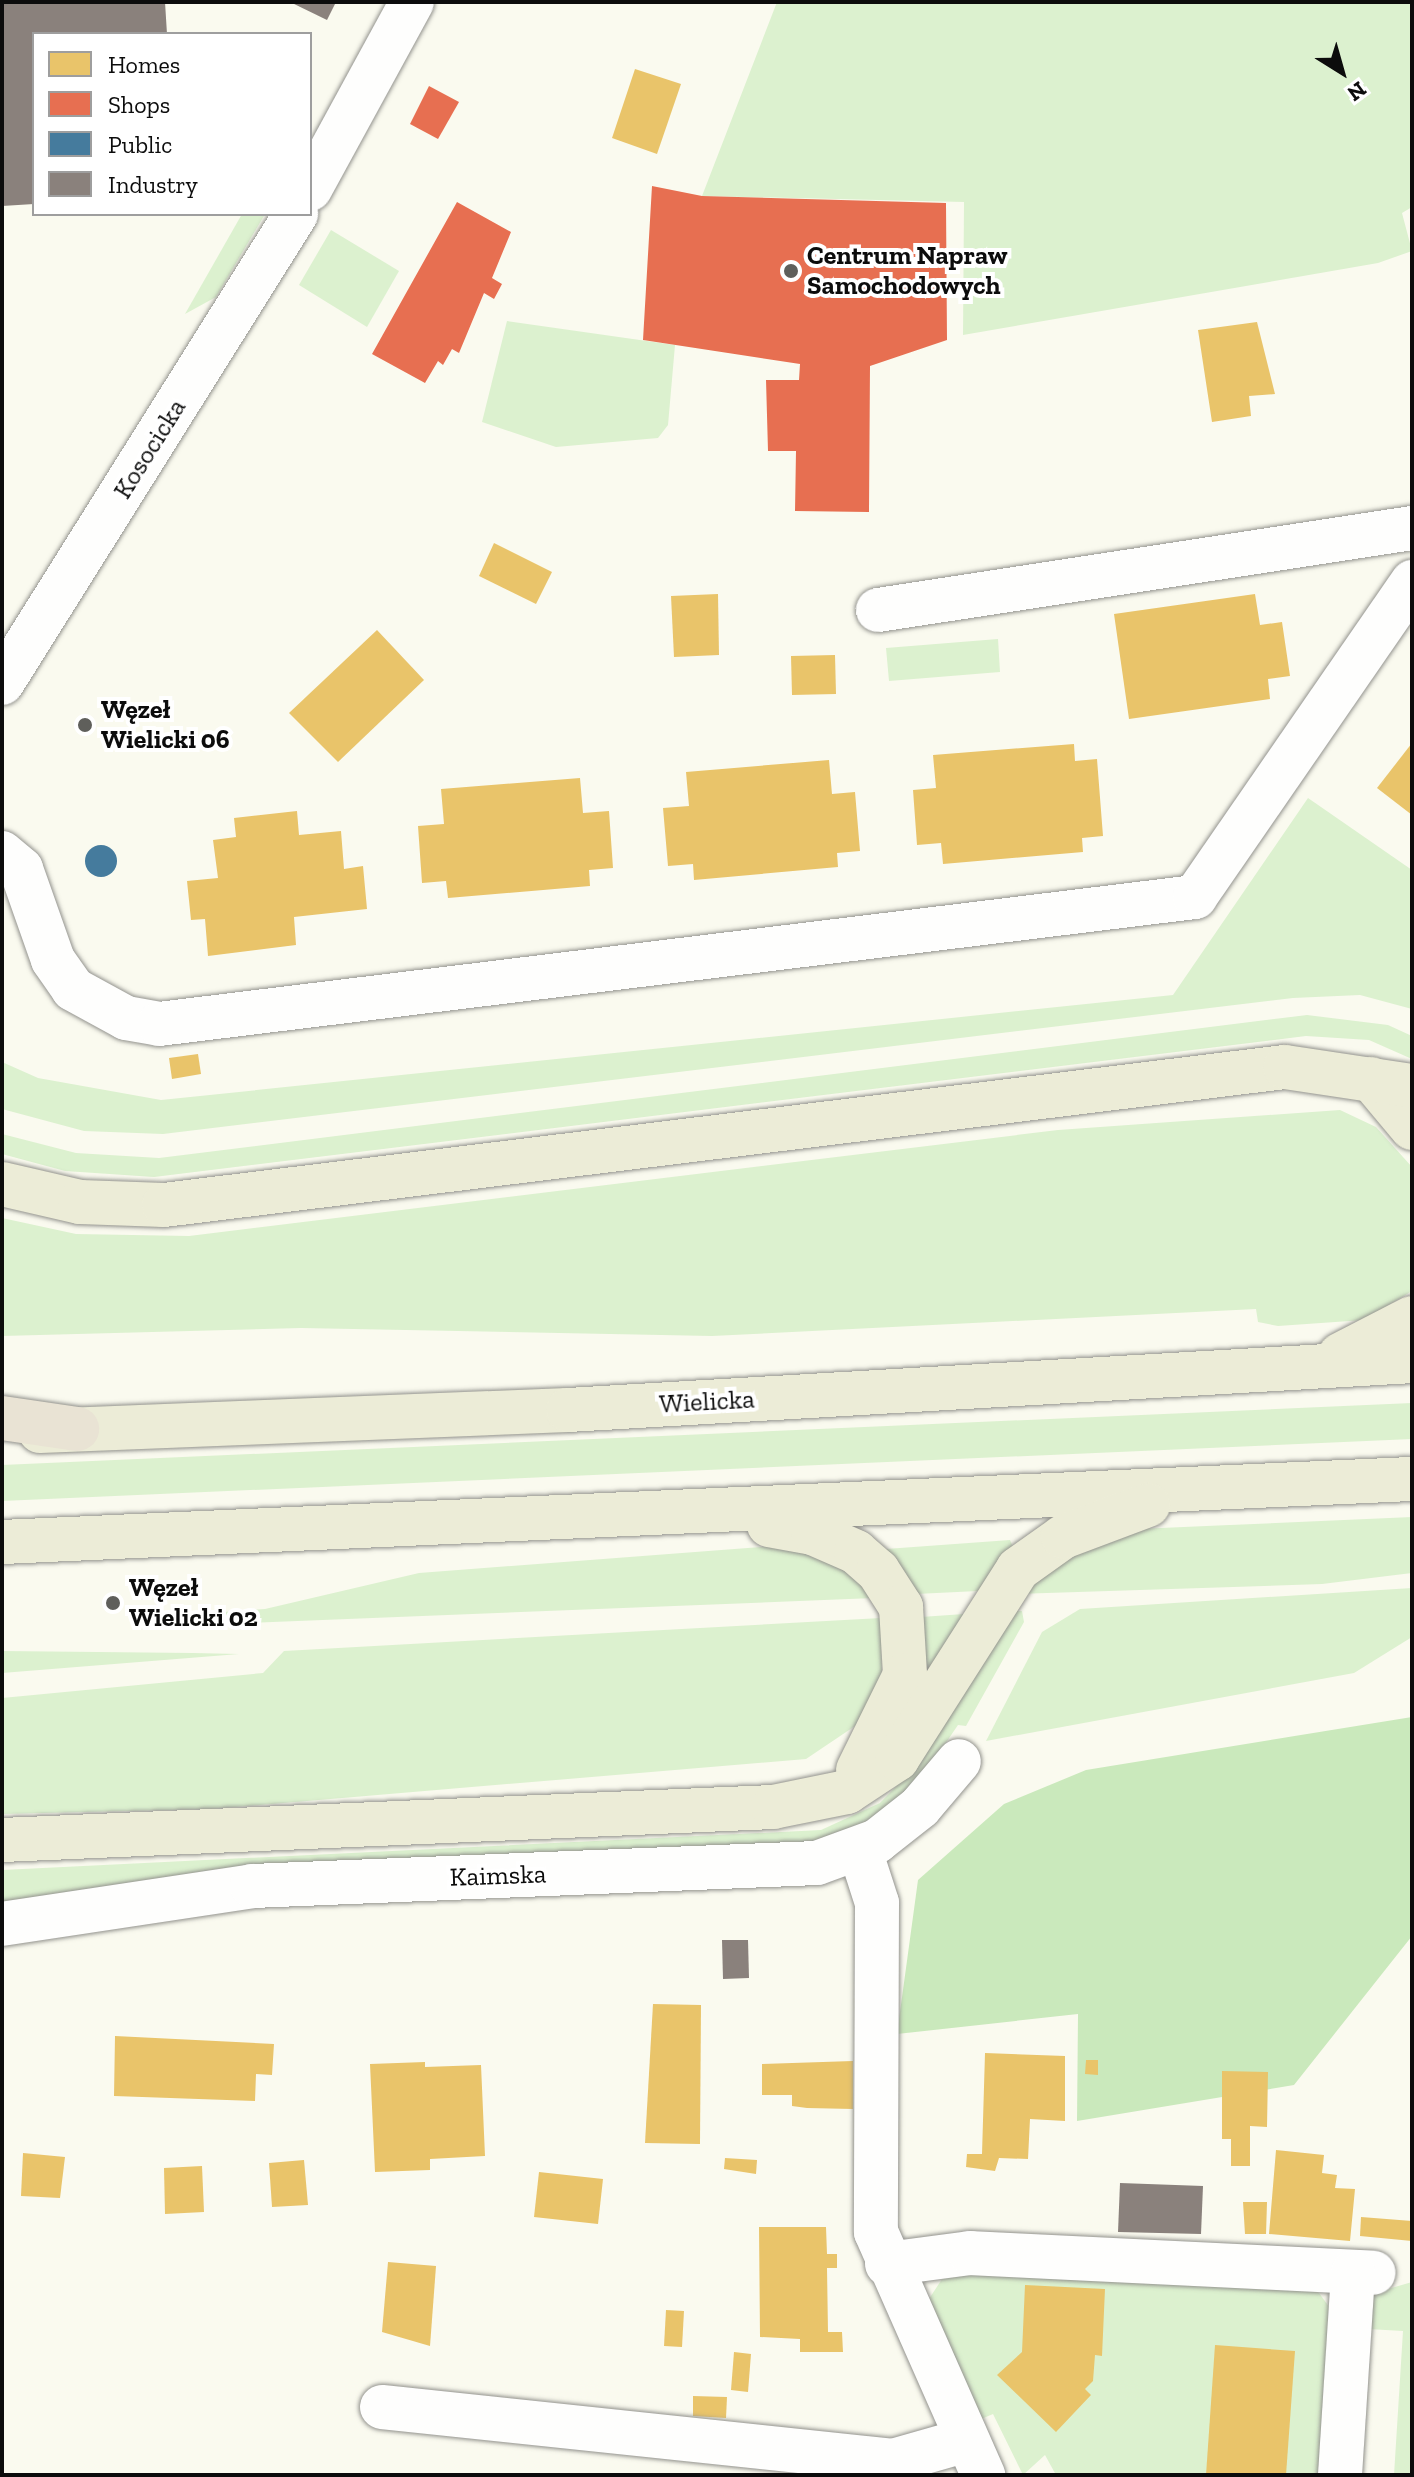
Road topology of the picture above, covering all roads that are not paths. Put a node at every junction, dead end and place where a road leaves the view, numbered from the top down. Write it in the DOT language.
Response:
graph roads {
  1 [pos="412,2"];
  2 [pos="312,185"];
  3 [pos="295,216"];
  4 [pos="1412,528"];
  5 [pos="1412,582"];
  6 [pos="878,610"];
  7 [pos="2,683"];
  8 [pos="2,853"];
  9 [pos="1392,1082"];
  10 [pos="1412,1128"];
  11 [pos="2,1184"];
  12 [pos="1412,1318"];
  13 [pos="1412,1361"];
  14 [pos="1291,1367"];
  15 [pos="2,1418"];
  16 [pos="77,1429"];
  17 [pos="2,1433"];
  18 [pos="1412,1479"];
  19 [pos="1211,1486"];
  20 [pos="673,1516"];
  21 [pos="2,1542"];
  22 [pos="959,1761"];
  23 [pos="821,1797"];
  24 [pos="2,1840"];
  25 [pos="860,1850"];
  26 [pos="2,1924"];
  27 [pos="887,2264"];
  28 [pos="382,2407"];
  29 [pos="973,2458"];
  30 [pos="1340,2475"];
  1 -- 2 [label="street"];
  3 -- 7 [label="street, Kosocicka"];
  4 -- 6 [label="street"];
  5 -- 8 [label="street"];
  9 -- 10 [label="main road"];
  9 -- 11 [label="main road"];
  12 -- 14 [label="main road"];
  13 -- 14 [label="main road, Wielicka"];
  14 -- 16 [label="main road, Wielicka"];
  15 -- 16 [label="highway"];
  16 -- 17 [label="main road, Wielicka"];
  18 -- 19 [label="main road"];
  19 -- 20 [label="main road"];
  19 -- 23 [label="main road"];
  20 -- 21 [label="main road"];
  20 -- 23 [label="main road"];
  22 -- 25 [label="street, Kaimska"];
  23 -- 24 [label="main road"];
  25 -- 26 [label="street, Kaimska"];
  25 -- 27 [label="street"];
  27 -- 29 [label="street"];
  27 -- 30 [label="street"];
  28 -- 29 [label="street"];
}
